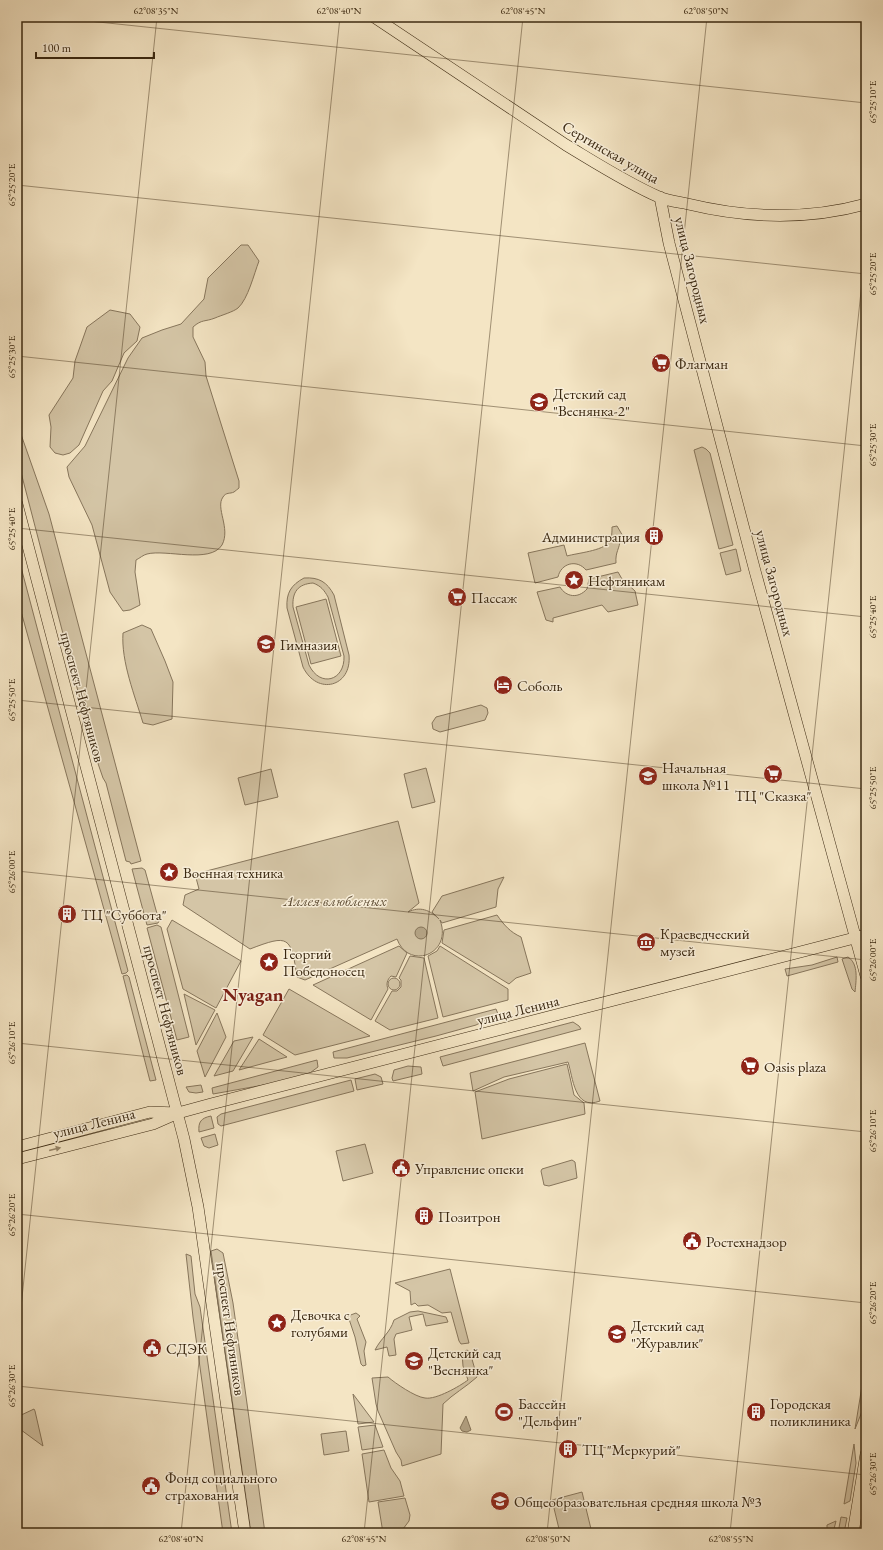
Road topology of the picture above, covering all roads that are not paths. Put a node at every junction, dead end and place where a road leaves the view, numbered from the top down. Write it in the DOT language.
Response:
graph roads {
  1 [pos="374,17"];
  2 [pos="660,197"];
  3 [pos="866,204"];
  4 [pos="17,504"];
  5 [pos="861,936"];
  6 [pos="866,976"];
  7 [pos="178,1113"];
  8 [pos="17,1147"];
  9 [pos="17,1159"];
  10 [pos="866,1454"];
  11 [pos="245,1533"];
  12 [pos="853,1533"];
  1 -- 2 [label="main road, Сергинская улица"];
  2 -- 3 [label="main road, Сергинская улица"];
  2 -- 5 [label="main road, улица Загородных"];
  4 -- 7 [label="main road, проспект Нефтяников"];
  5 -- 6 [label="main road, улица Загородных"];
  5 -- 7 [label="main road, улица Ленина"];
  7 -- 8 [label="main road, улица Ленина"];
  9 -- 7 [label="main road, улица Ленина, one-way"];
  7 -- 11 [label="main road, проспект Нефтяников"];
  10 -- 12 [label="main road"];
}
